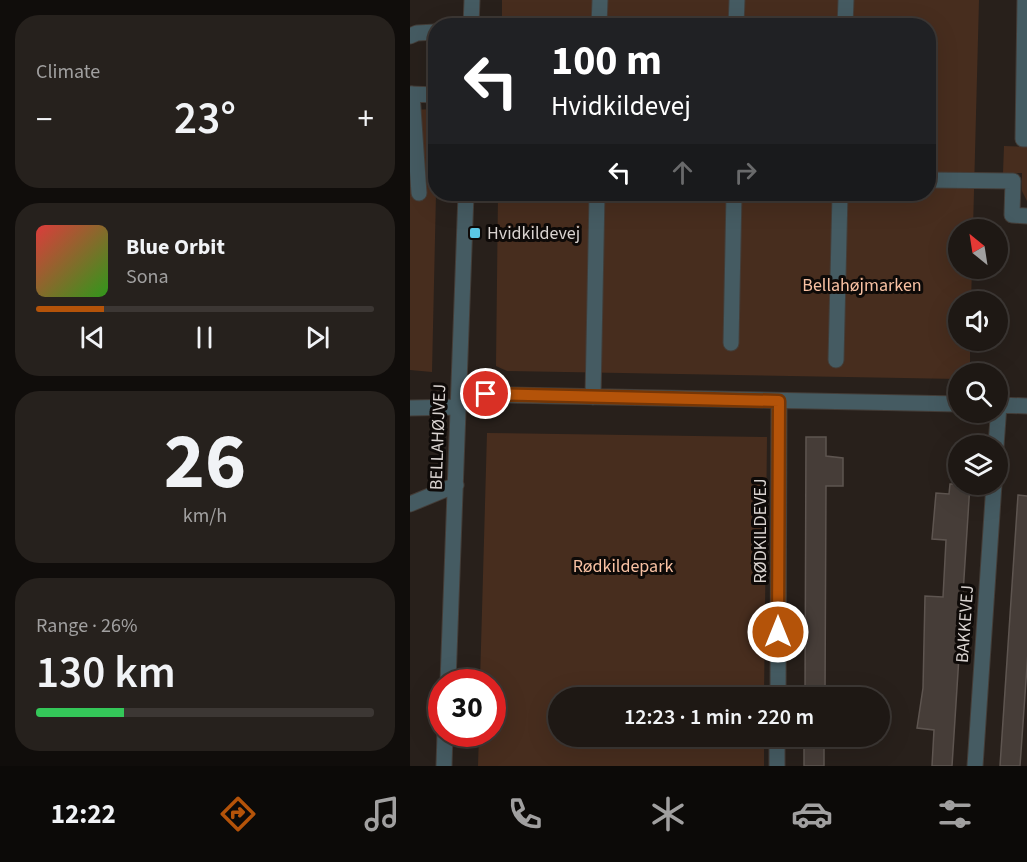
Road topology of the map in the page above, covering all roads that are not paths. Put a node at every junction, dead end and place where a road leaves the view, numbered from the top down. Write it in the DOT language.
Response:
graph roads {
  1 [pos="472,0"];
  2 [pos="600,0"];
  3 [pos="737,0"];
  4 [pos="845,0"];
  5 [pos="1025,0"];
  6 [pos="471,18"];
  7 [pos="599,18"];
  8 [pos="736,18"];
  9 [pos="845,18"];
  10 [pos="428,33"];
  11 [pos="410,36"];
  12 [pos="411,94"];
  13 [pos="428,95"];
  14 [pos="1028,139"];
  15 [pos="936,180"];
  16 [pos="419,193"];
  17 [pos="466,201"];
  18 [pos="597,201"];
  19 [pos="734,201"];
  20 [pos="840,201"];
  21 [pos="1028,216"];
  22 [pos="731,343"];
  23 [pos="836,360"];
  24 [pos="593,397"];
  25 [pos="459,400"];
  26 [pos="779,401"];
  27 [pos="948,404"];
  28 [pos="1008,405"];
  29 [pos="1028,406"];
  30 [pos="410,408"];
  31 [pos="456,485"];
  32 [pos="993,495"];
  33 [pos="410,504"];
  34 [pos="449,669"];
  35 [pos="778,687"];
  36 [pos="445,747"];
  37 [pos="778,747"];
  38 [pos="444,766"];
  39 [pos="777,766"];
  40 [pos="975,766"];
  1 -- 6 [label="street"];
  2 -- 7 [label="street"];
  3 -- 8 [label="street"];
  4 -- 9 [label="street"];
  5 -- 14 [label="street"];
  10 -- 11 [label="street"];
  12 -- 13 [label="street"];
  12 -- 16 [label="street"];
  15 -- 21 [label="street"];
  17 -- 25 [label="street, BELLAHØJVEJ"];
  18 -- 24 [label="street"];
  19 -- 22 [label="street"];
  20 -- 23 [label="street"];
  24 -- 25 [label="street"];
  24 -- 26 [label="street"];
  25 -- 30 [label="street"];
  25 -- 31 [label="street, BELLAHØJVEJ"];
  26 -- 27 [label="street"];
  26 -- 35 [label="street, RØDKILDEVEJ"];
  28 -- 29 [label="street"];
  31 -- 33 [label="street"];
  31 -- 34 [label="street, BELLAHØJVEJ"];
  32 -- 40 [label="street, BAKKEVEJ"];
  36 -- 38 [label="street"];
  37 -- 39 [label="street"];
}
